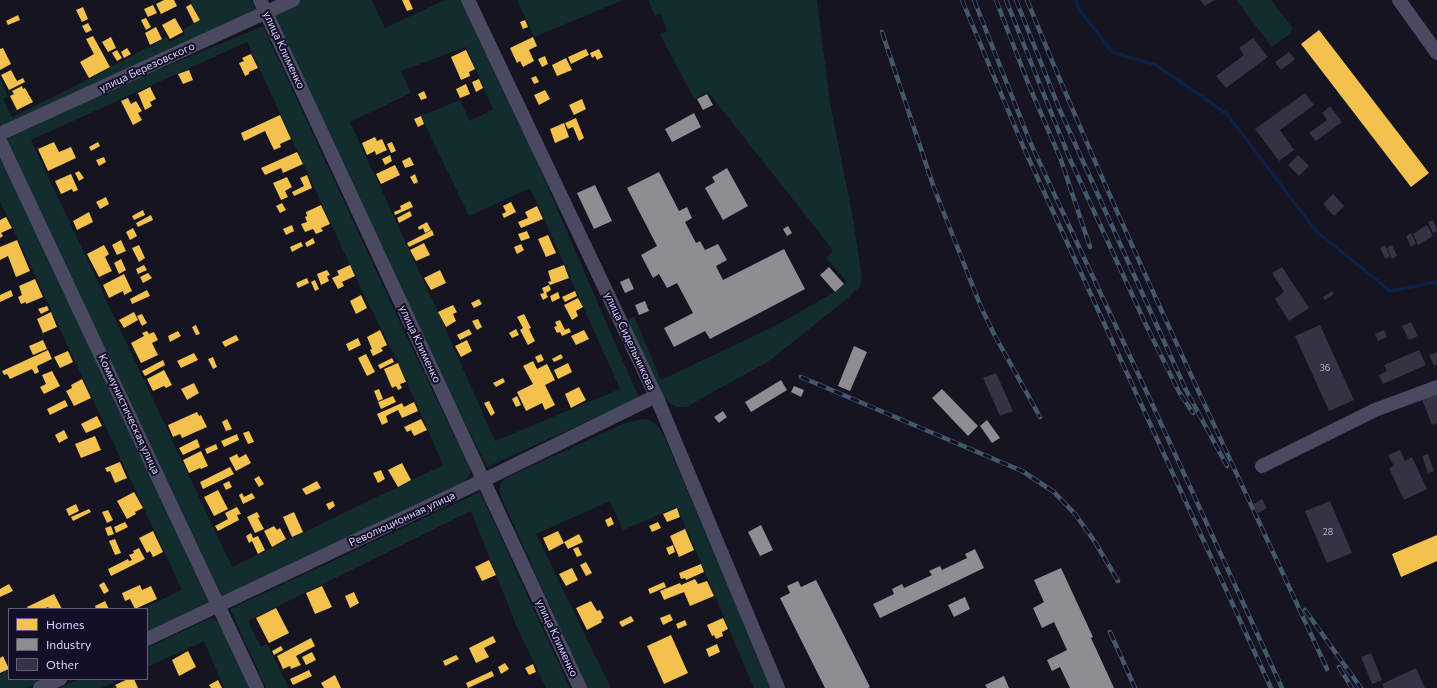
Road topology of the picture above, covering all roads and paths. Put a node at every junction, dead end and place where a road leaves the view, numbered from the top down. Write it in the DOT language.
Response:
graph roads {
  1 [pos="293,0"];
  2 [pos="468,0"];
  3 [pos="1399,0"];
  4 [pos="263,6"];
  5 [pos="1437,53"];
  6 [pos="0,134"];
  7 [pos="0,140"];
  8 [pos="1437,387"];
  9 [pos="656,396"];
  10 [pos="1262,466"];
  11 [pos="484,480"];
  12 [pos="219,606"];
  13 [pos="148,639"];
  14 [pos="58,680"];
  15 [pos="40,688"];
  16 [pos="257,688"];
  17 [pos="580,688"];
  18 [pos="778,688"];
  1 -- 4 [label="street, улица Березовского"];
  2 -- 9 [label="street, улица Сидельникова"];
  3 -- 5 [label="street"];
  4 -- 6 [label="street, улица Березовского"];
  4 -- 11 [label="street, улица Клименко"];
  7 -- 12 [label="street, Коммунистическая улица"];
  8 -- 10 [label="street"];
  9 -- 11 [label="street, Революционная улица"];
  9 -- 18 [label="street, улица Сидельникова"];
  11 -- 12 [label="street, Революционная улица"];
  11 -- 17 [label="street, улица Клименко"];
  12 -- 13 [label="street, Революционная улица"];
  12 -- 16 [label="street, Коммунистическая улица"];
  14 -- 15 [label="street"];
}
